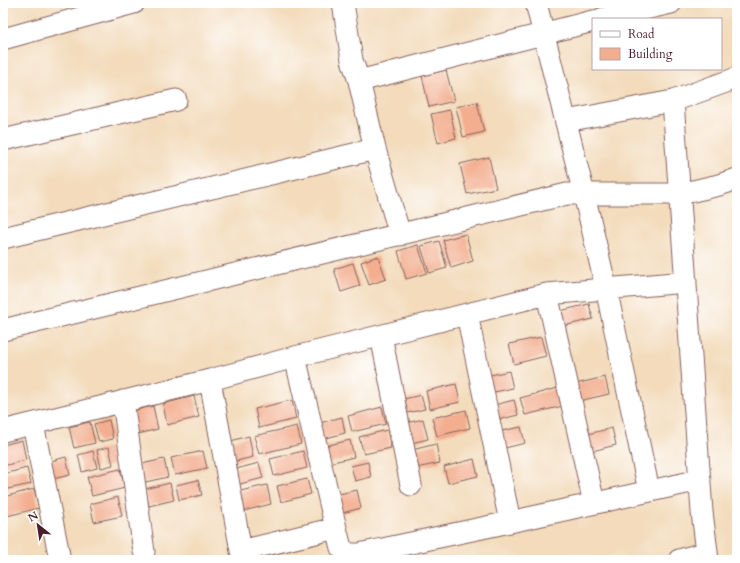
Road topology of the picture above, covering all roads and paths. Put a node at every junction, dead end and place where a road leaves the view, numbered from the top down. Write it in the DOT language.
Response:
graph roads {
  1 [pos="134,3"];
  2 [pos="343,3"];
  3 [pos="536,3"];
  4 [pos="670,3"];
  5 [pos="605,18"];
  6 [pos="592,21"];
  7 [pos="544,33"];
  8 [pos="3,39"];
  9 [pos="737,78"];
  10 [pos="359,80"];
  11 [pos="176,100"];
  12 [pos="673,101"];
  13 [pos="566,122"];
  14 [pos="3,140"];
  15 [pos="375,149"];
  16 [pos="737,179"];
  17 [pos="584,194"];
  18 [pos="680,194"];
  19 [pos="400,235"];
  20 [pos="3,238"];
  21 [pos="686,282"];
  22 [pos="606,288"];
  23 [pos="547,294"];
  24 [pos="467,314"];
  25 [pos="3,330"];
  26 [pos="381,336"];
  27 [pos="295,357"];
  28 [pos="210,380"];
  29 [pos="123,401"];
  30 [pos="33,424"];
  31 [pos="3,431"];
  32 [pos="700,480"];
  33 [pos="411,485"];
  34 [pos="649,491"];
  35 [pos="594,503"];
  36 [pos="510,522"];
  37 [pos="336,528"];
  38 [pos="144,552"];
  39 [pos="242,555"];
  40 [pos="707,556"];
  41 [pos="60,560"];
  42 [pos="679,560"];
  1 -- 8 [label="street"];
  2 -- 10 [label="street"];
  3 -- 7 [label="street"];
  4 -- 5 [label="street"];
  6 -- 7 [label="street"];
  7 -- 10 [label="street"];
  7 -- 13 [label="street"];
  9 -- 12 [label="street"];
  10 -- 15 [label="street"];
  11 -- 14 [label="street"];
  12 -- 13 [label="street"];
  12 -- 18 [label="street"];
  13 -- 17 [label="street"];
  15 -- 19 [label="street"];
  15 -- 20 [label="street"];
  16 -- 18 [label="street"];
  17 -- 18 [label="street"];
  17 -- 19 [label="street"];
  17 -- 22 [label="street"];
  18 -- 21 [label="street"];
  19 -- 25 [label="street"];
  21 -- 22 [label="street"];
  21 -- 32 [label="street"];
  22 -- 23 [label="street"];
  22 -- 34 [label="street"];
  23 -- 24 [label="street"];
  23 -- 35 [label="street"];
  24 -- 26 [label="street"];
  24 -- 36 [label="street"];
  26 -- 27 [label="street"];
  26 -- 33 [label="street"];
  27 -- 28 [label="street"];
  27 -- 37 [label="street"];
  28 -- 29 [label="street"];
  28 -- 39 [label="street"];
  29 -- 30 [label="street"];
  29 -- 38 [label="street"];
  30 -- 31 [label="street"];
  30 -- 41 [label="street"];
  32 -- 34 [label="street"];
  32 -- 40 [label="street"];
  34 -- 35 [label="street"];
  35 -- 36 [label="street"];
  36 -- 37 [label="street"];
  37 -- 39 [label="street"];
  40 -- 42 [label="street"];
}
